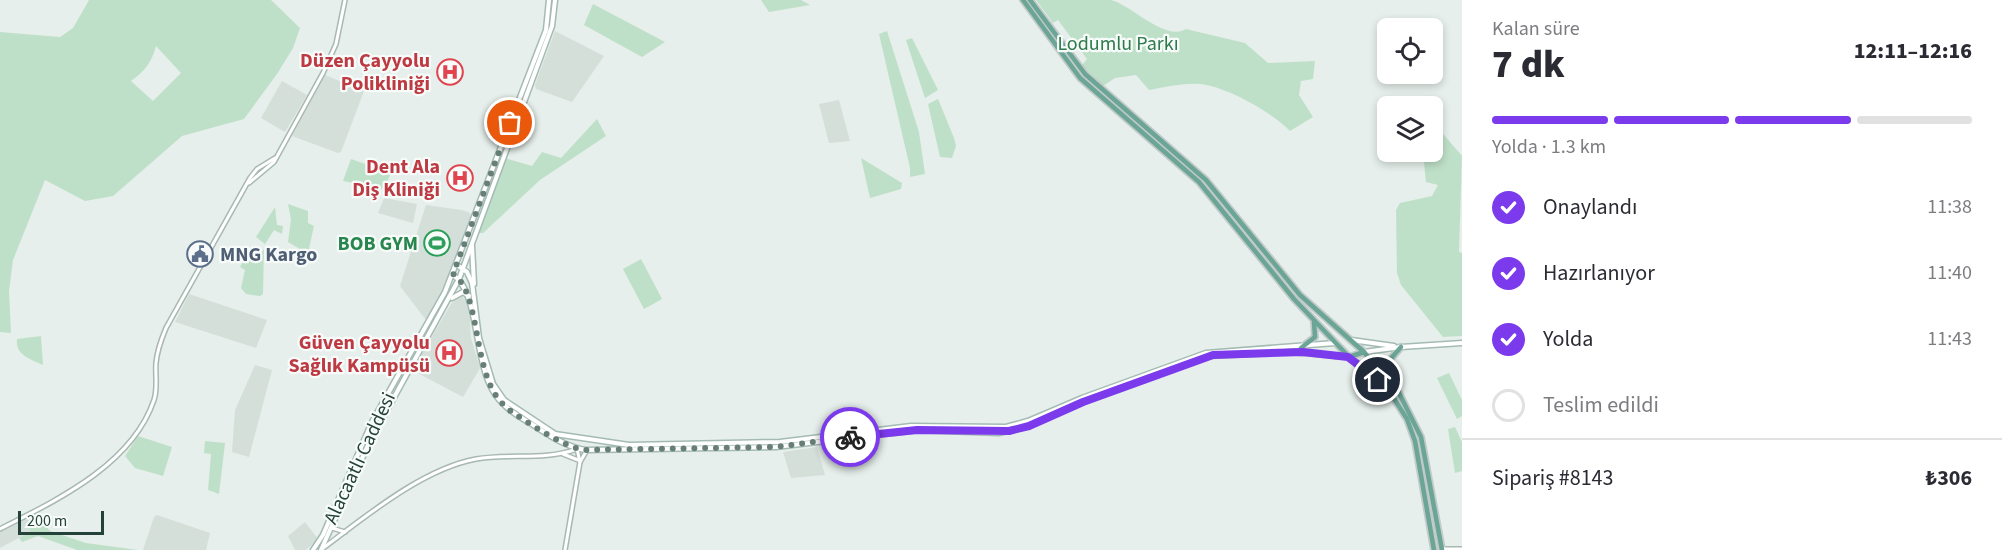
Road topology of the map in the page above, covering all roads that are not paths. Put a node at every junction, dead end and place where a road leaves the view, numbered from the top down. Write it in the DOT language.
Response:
graph roads {
  1 [pos="345,0"];
  2 [pos="549,0"];
  3 [pos="555,0"];
  4 [pos="1023,0"];
  5 [pos="1030,0"];
  6 [pos="472,243"];
  7 [pos="457,265"];
  8 [pos="463,268"];
  9 [pos="453,274"];
  10 [pos="459,279"];
  11 [pos="475,290"];
  12 [pos="470,297"];
  13 [pos="448,303"];
  14 [pos="1311,317"];
  15 [pos="1328,322"];
  16 [pos="1323,329"];
  17 [pos="1350,340"];
  18 [pos="1335,343"];
  19 [pos="1462,343"];
  20 [pos="1401,347"];
  21 [pos="1301,348"];
  22 [pos="1364,352"];
  23 [pos="1348,357"];
  24 [pos="1371,360"];
  25 [pos="1364,369"];
  26 [pos="1387,379"];
  27 [pos="1085,399"];
  28 [pos="838,437"];
  29 [pos="584,440"];
  30 [pos="577,448"];
  31 [pos="587,450"];
  32 [pos="562,454"];
  33 [pos="580,462"];
  34 [pos="332,528"];
  35 [pos="0,529"];
  36 [pos="347,531"];
  37 [pos="1462,549"];
  38 [pos="313,550"];
  39 [pos="321,550"];
  40 [pos="565,550"];
  41 [pos="1439,550"];
  1 -- 35 [label="street"];
  2 -- 7 [label="main road, Alacaatlı Caddesi"];
  3 -- 6 [label="main road, Alacaatlı Caddesi"];
  4 -- 14 [label="main road"];
  5 -- 15 [label="main road"];
  6 -- 8 [label="main road, Alacaatlı Caddesi"];
  6 -- 11 [label="main road"];
  7 -- 8 [label="main road"];
  7 -- 9 [label="main road, Alacaatlı Caddesi"];
  8 -- 10 [label="main road, Alacaatlı Caddesi"];
  8 -- 11 [label="main road"];
  9 -- 10 [label="main road"];
  9 -- 38 [label="main road, Alacaatlı Caddesi"];
  10 -- 12 [label="main road"];
  10 -- 13 [label="main road, Alacaatlı Caddesi"];
  11 -- 29 [label="main road"];
  12 -- 13 [label="main road"];
  12 -- 30 [label="main road"];
  13 -- 34 [label="main road, Alacaatlı Caddesi"];
  14 -- 16 [label="main road"];
  14 -- 21 [label="main road"];
  15 -- 16 [label="main road"];
  15 -- 17 [label="main road"];
  16 -- 18 [label="main road"];
  17 -- 18 [label="main road"];
  17 -- 20 [label="main road"];
  17 -- 22 [label="main road"];
  18 -- 21 [label="main road"];
  18 -- 23 [label="main road"];
  19 -- 20 [label="main road"];
  20 -- 22 [label="main road"];
  20 -- 26 [label="main road"];
  21 -- 27 [label="main road"];
  22 -- 23 [label="main road"];
  22 -- 24 [label="main road"];
  23 -- 25 [label="main road"];
  23 -- 27 [label="main road"];
  24 -- 25 [label="main road"];
  24 -- 26 [label="main road"];
  25 -- 41 [label="main road"];
  26 -- 41 [label="main road"];
  27 -- 28 [label="main road"];
  28 -- 29 [label="main road"];
  28 -- 31 [label="main road"];
  29 -- 30 [label="main road"];
  29 -- 31 [label="main road"];
  30 -- 31 [label="main road"];
  30 -- 32 [label="street"];
  30 -- 33 [label="street"];
  31 -- 33 [label="street"];
  32 -- 33 [label="street"];
  32 -- 36 [label="street"];
  33 -- 40 [label="street"];
  34 -- 36 [label="street"];
  34 -- 39 [label="main road, Alacaatlı Caddesi"];
  36 -- 39 [label="street"];
  37 -- 41 [label="street"];
}
